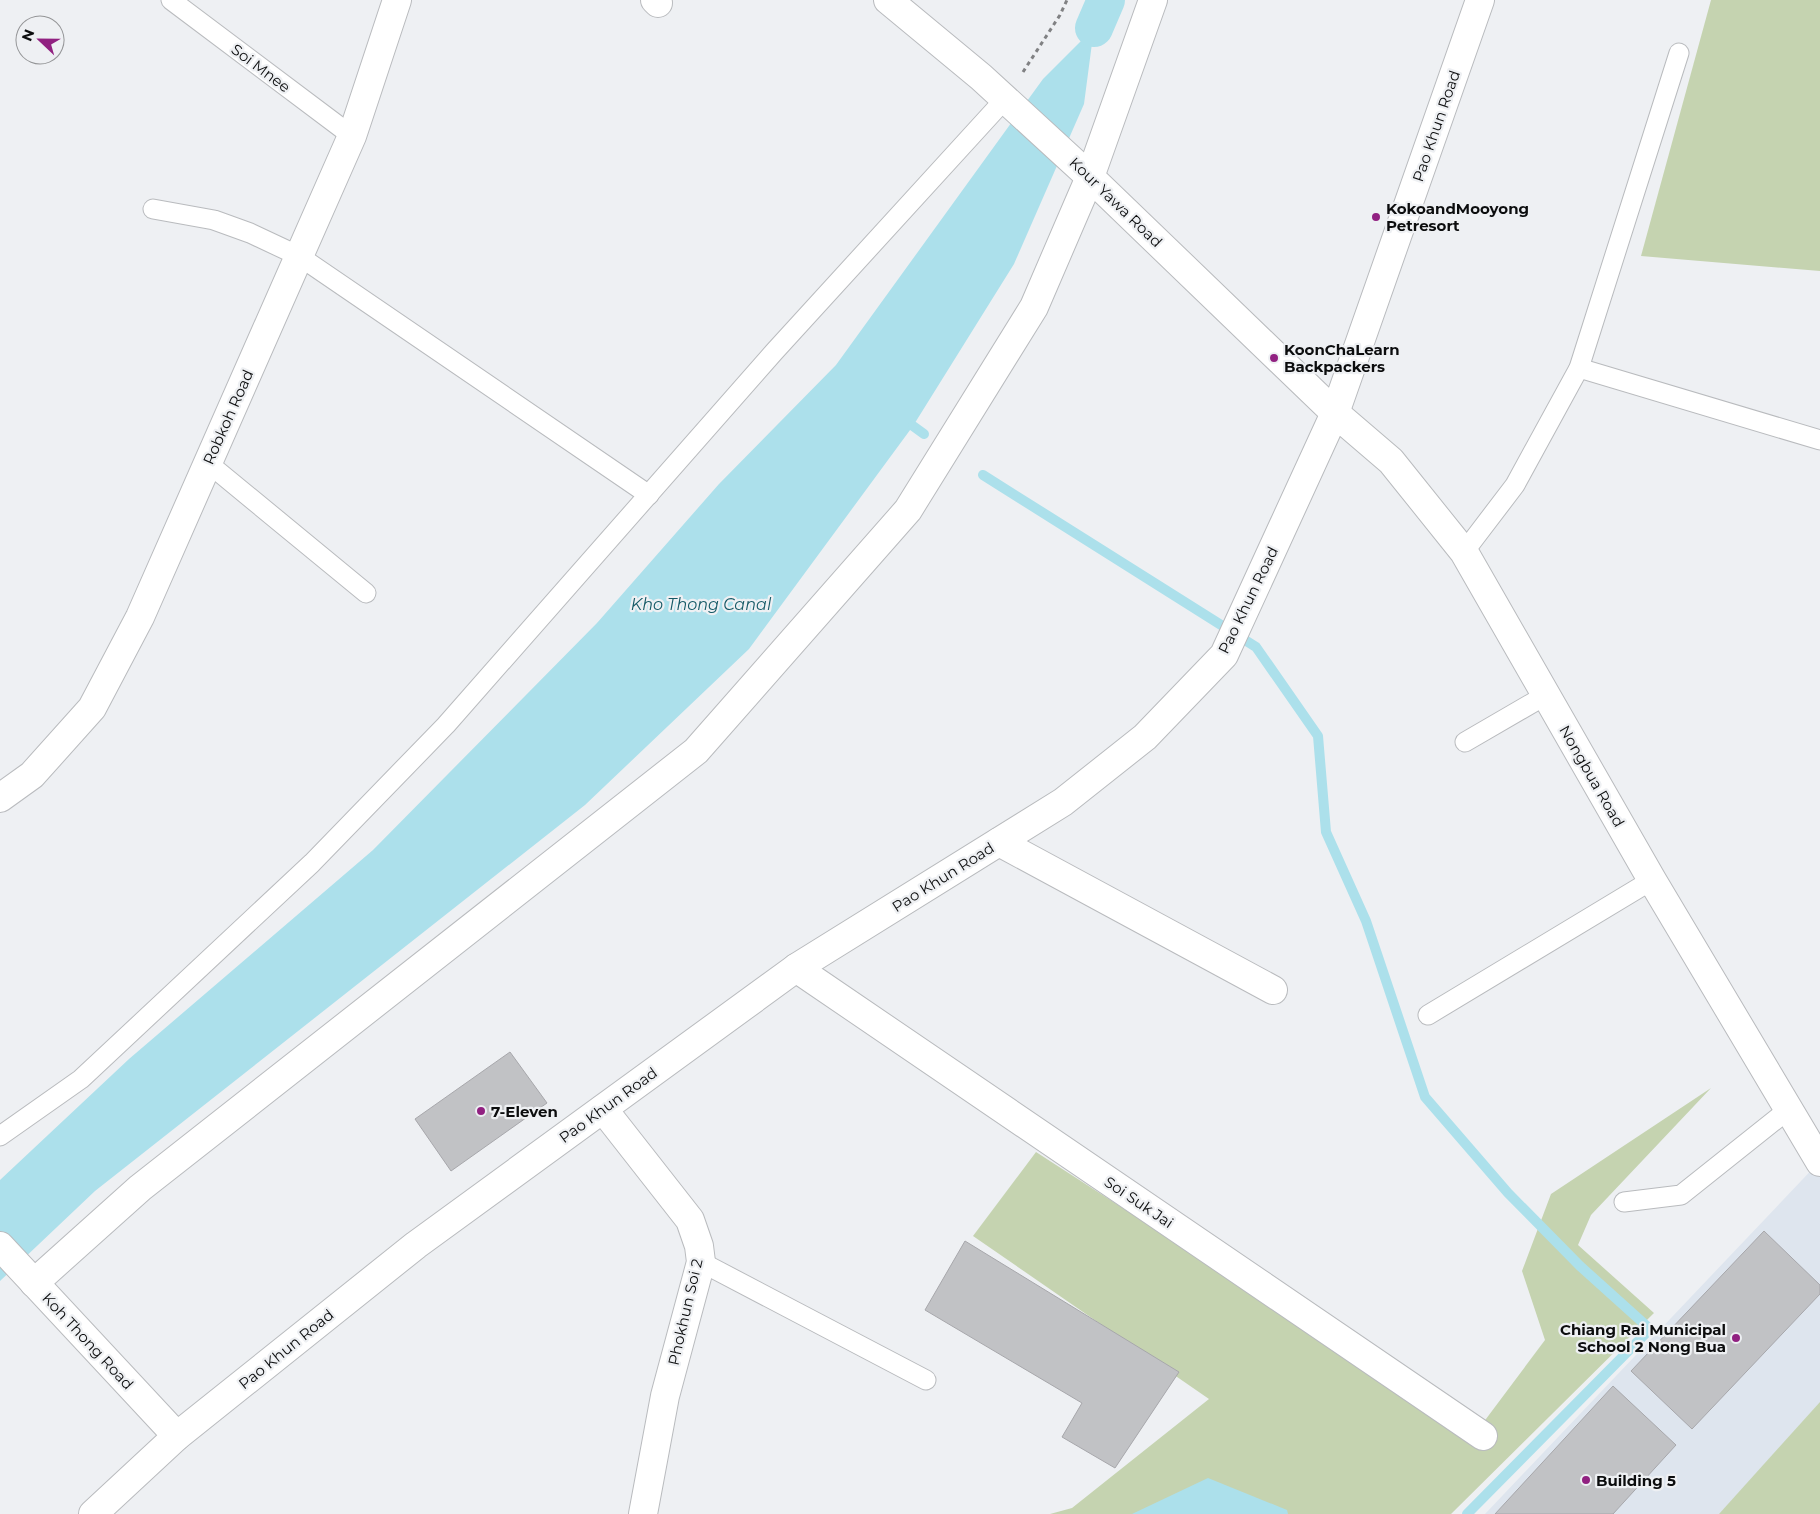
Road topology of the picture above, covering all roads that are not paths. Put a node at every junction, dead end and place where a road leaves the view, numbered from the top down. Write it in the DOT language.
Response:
graph roads {
  1 [pos="171,0"];
  2 [pos="397,0"];
  3 [pos="888,0"];
  4 [pos="1153,0"];
  5 [pos="1480,0"];
  6 [pos="1679,53"];
  7 [pos="1005,99"];
  8 [pos="352,136"];
  9 [pos="1090,177"];
  10 [pos="153,209"];
  11 [pos="299,256"];
  12 [pos="1578,368"];
  13 [pos="1335,413"];
  14 [pos="1820,440"];
  15 [pos="208,462"];
  16 [pos="649,495"];
  17 [pos="1464,552"];
  18 [pos="366,592"];
  19 [pos="1546,695"];
  20 [pos="1466,742"];
  21 [pos="0,798"];
  22 [pos="999,842"];
  23 [pos="1652,880"];
  24 [pos="796,968"];
  25 [pos="1273,990"];
  26 [pos="1428,1015"];
  27 [pos="603,1109"];
  28 [pos="1789,1109"];
  29 [pos="0,1136"];
  30 [pos="1820,1162"];
  31 [pos="1624,1202"];
  32 [pos="0,1246"];
  33 [pos="701,1262"];
  34 [pos="28,1277"];
  35 [pos="926,1380"];
  36 [pos="177,1436"];
  37 [pos="1483,1436"];
  38 [pos="93,1514"];
  39 [pos="643,1514"];
  1 -- 8 [label="lane, Soi Mnee"];
  2 -- 8 [label="street, Robkoh Road"];
  3 -- 7 [label="street, Kour Yawa Road"];
  4 -- 9 [label="street"];
  5 -- 13 [label="street, Pao Khun Road"];
  6 -- 12 [label="lane"];
  7 -- 9 [label="street, Kour Yawa Road"];
  7 -- 16 [label="lane"];
  8 -- 11 [label="street, Robkoh Road"];
  9 -- 13 [label="street, Kour Yawa Road"];
  9 -- 34 [label="street"];
  10 -- 11 [label="lane"];
  11 -- 15 [label="street, Robkoh Road"];
  11 -- 16 [label="lane"];
  12 -- 14 [label="lane"];
  12 -- 17 [label="lane"];
  13 -- 17 [label="street, Nongbua Road"];
  13 -- 22 [label="street, Pao Khun Road"];
  15 -- 18 [label="lane"];
  15 -- 21 [label="street, Robkoh Road"];
  16 -- 29 [label="lane"];
  17 -- 19 [label="street, Nongbua Road"];
  19 -- 20 [label="lane"];
  19 -- 23 [label="street, Nongbua Road"];
  22 -- 24 [label="street, Pao Khun Road"];
  22 -- 25 [label="street"];
  23 -- 26 [label="lane"];
  23 -- 28 [label="street, Nongbua Road"];
  24 -- 27 [label="street, Pao Khun Road"];
  24 -- 37 [label="street, Soi Suk Jai"];
  27 -- 33 [label="street, Phokhun Soi 2"];
  27 -- 36 [label="street, Pao Khun Road"];
  28 -- 30 [label="street, Nongbua Road"];
  28 -- 31 [label="lane"];
  32 -- 34 [label="street, Koh Thong Road"];
  33 -- 35 [label="lane"];
  33 -- 39 [label="street, Phokhun Soi 2"];
  34 -- 36 [label="street, Koh Thong Road"];
  36 -- 38 [label="street, Pao Khun Road"];
}
